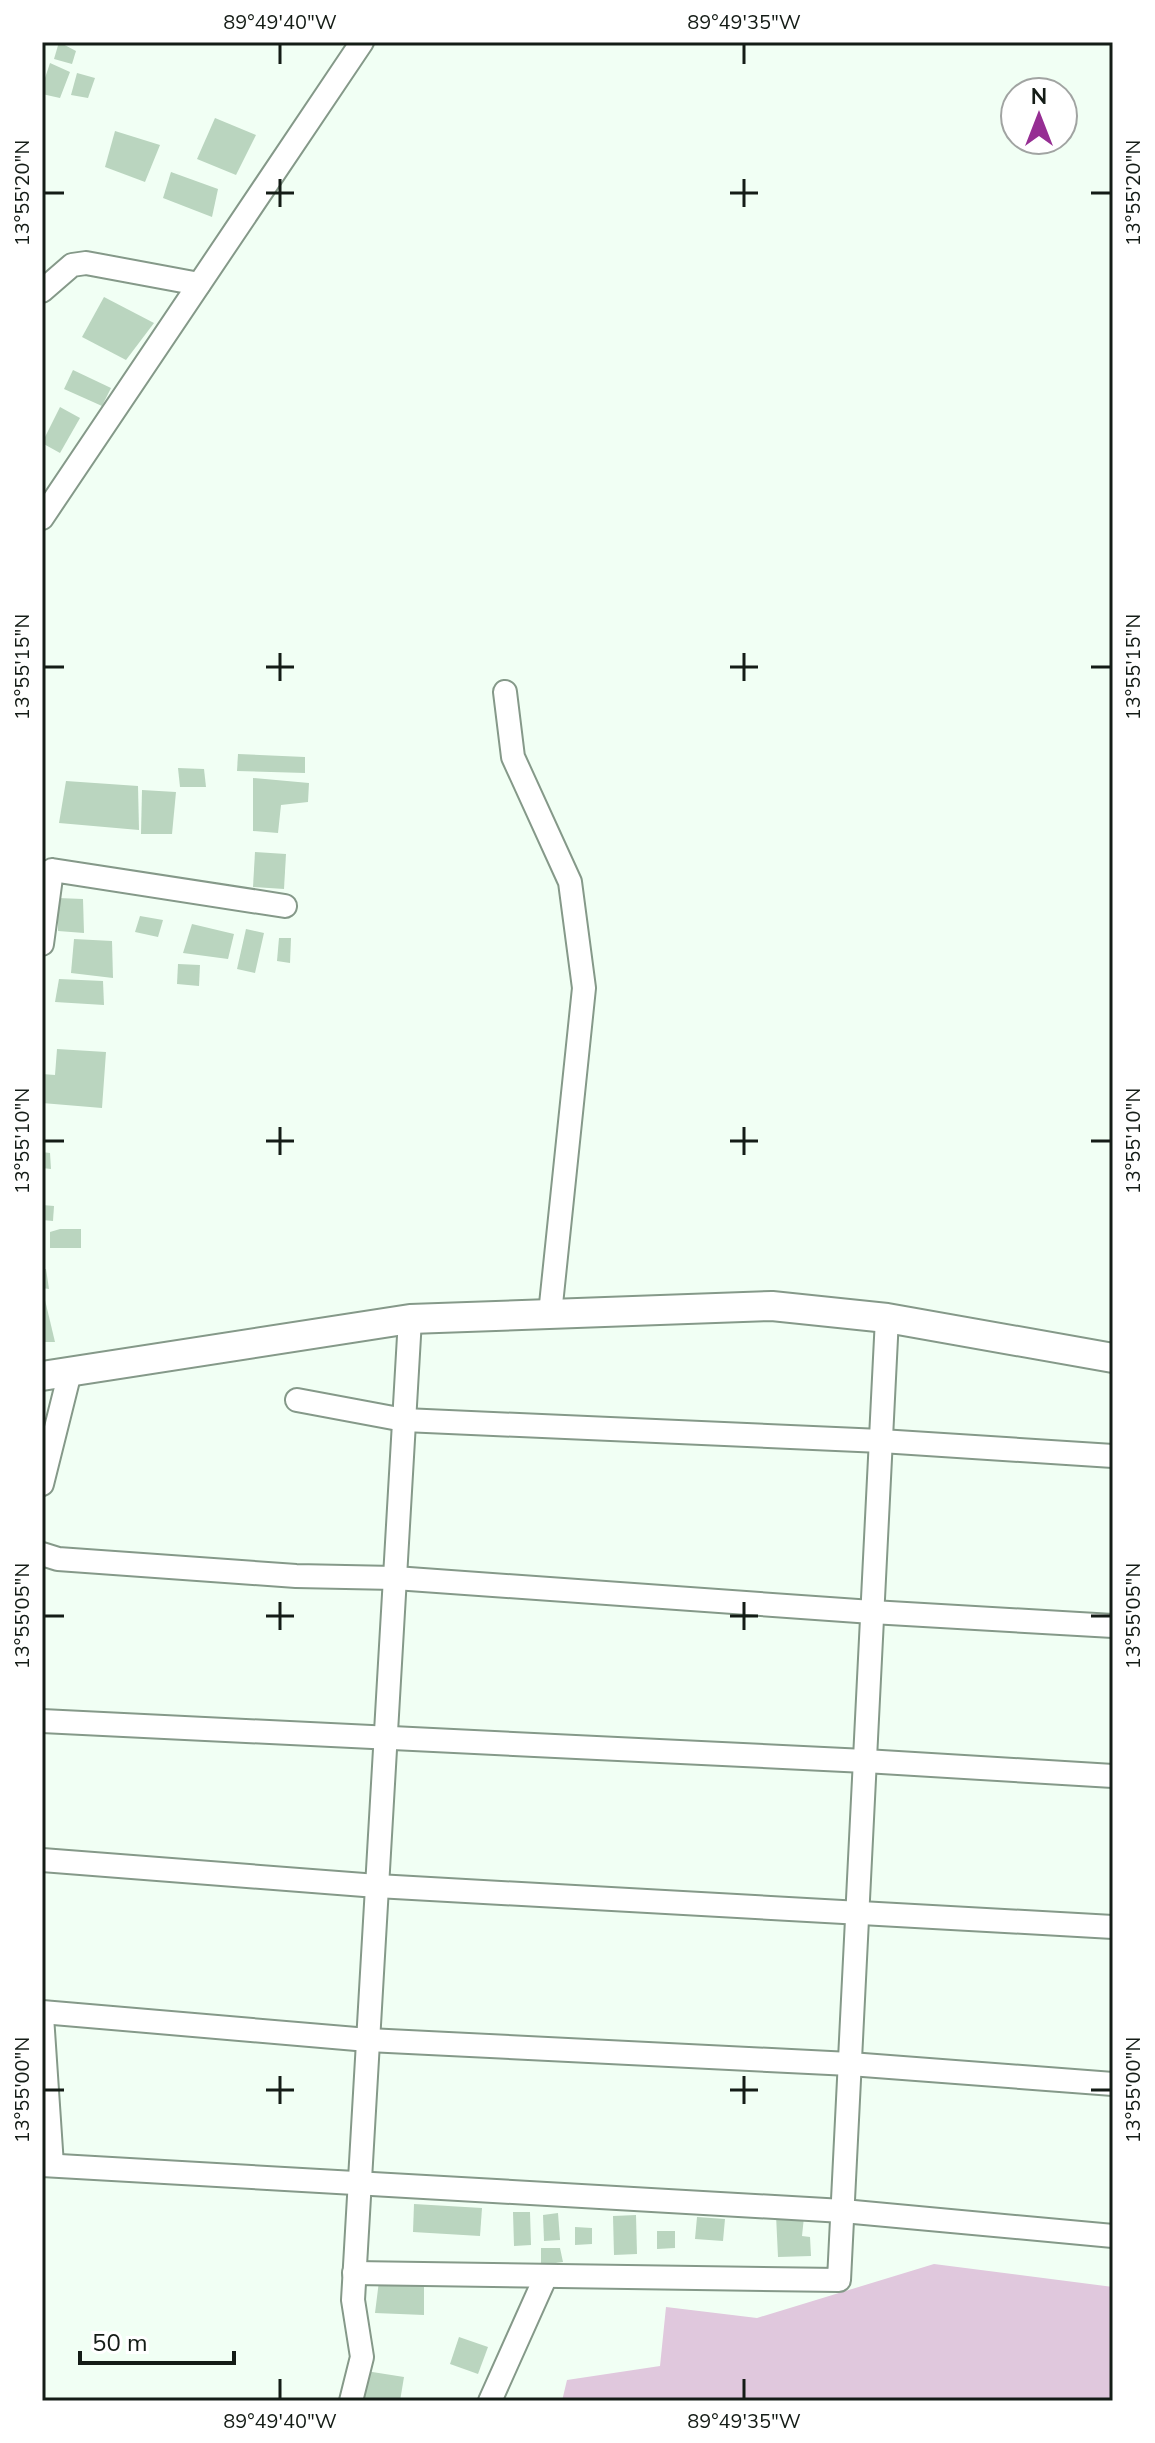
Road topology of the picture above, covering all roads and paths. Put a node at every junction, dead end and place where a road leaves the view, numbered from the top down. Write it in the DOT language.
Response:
graph roads {
  1 [pos="362,42"];
  2 [pos="199,284"];
  3 [pos="42,291"];
  4 [pos="42,518"];
  5 [pos="505,692"];
  6 [pos="285,906"];
  7 [pos="42,944"];
  8 [pos="550,1314"];
  9 [pos="887,1318"];
  10 [pos="410,1319"];
  11 [pos="1113,1358"];
  12 [pos="70,1372"];
  13 [pos="42,1376"];
  14 [pos="297,1400"];
  15 [pos="404,1420"];
  16 [pos="881,1441"];
  17 [pos="1113,1456"];
  18 [pos="42,1484"];
  19 [pos="42,1554"];
  20 [pos="395,1578"];
  21 [pos="872,1612"];
  22 [pos="1113,1626"];
  23 [pos="42,1721"];
  24 [pos="385,1737"];
  25 [pos="865,1761"];
  26 [pos="1113,1776"];
  27 [pos="42,1860"];
  28 [pos="377,1886"];
  29 [pos="858,1913"];
  30 [pos="1113,1927"];
  31 [pos="42,2014"];
  32 [pos="368,2040"];
  33 [pos="850,2064"];
  34 [pos="1113,2084"];
  35 [pos="47,2165"];
  36 [pos="359,2185"];
  37 [pos="843,2211"];
  38 [pos="1113,2236"];
  39 [pos="354,2273"];
  40 [pos="546,2276"];
  41 [pos="351,2401"];
  42 [pos="490,2401"];
  1 -- 2 [label="street"];
  2 -- 3 [label="street"];
  2 -- 4 [label="street"];
  5 -- 8 [label="street"];
  6 -- 7 [label="street"];
  8 -- 9 [label="street"];
  8 -- 10 [label="street"];
  9 -- 11 [label="street"];
  9 -- 16 [label="street"];
  10 -- 12 [label="street"];
  10 -- 15 [label="street"];
  12 -- 13 [label="street"];
  12 -- 18 [label="street"];
  14 -- 15 [label="street"];
  15 -- 16 [label="street"];
  15 -- 20 [label="street"];
  16 -- 17 [label="street"];
  16 -- 21 [label="street"];
  19 -- 20 [label="street"];
  20 -- 21 [label="street"];
  20 -- 24 [label="street"];
  21 -- 22 [label="street"];
  21 -- 25 [label="street"];
  23 -- 24 [label="street"];
  24 -- 25 [label="street"];
  24 -- 28 [label="street"];
  25 -- 26 [label="street"];
  25 -- 29 [label="street"];
  27 -- 28 [label="street"];
  28 -- 29 [label="street"];
  28 -- 32 [label="street"];
  29 -- 30 [label="street"];
  29 -- 33 [label="street"];
  31 -- 32 [label="street"];
  31 -- 35 [label="street"];
  32 -- 33 [label="street"];
  32 -- 36 [label="street"];
  33 -- 34 [label="street"];
  33 -- 37 [label="street"];
  35 -- 36 [label="street"];
  36 -- 37 [label="street"];
  36 -- 39 [label="street"];
  37 -- 38 [label="street"];
  37 -- 40 [label="street"];
  39 -- 40 [label="street"];
  39 -- 41 [label="street"];
  40 -- 42 [label="street"];
}
